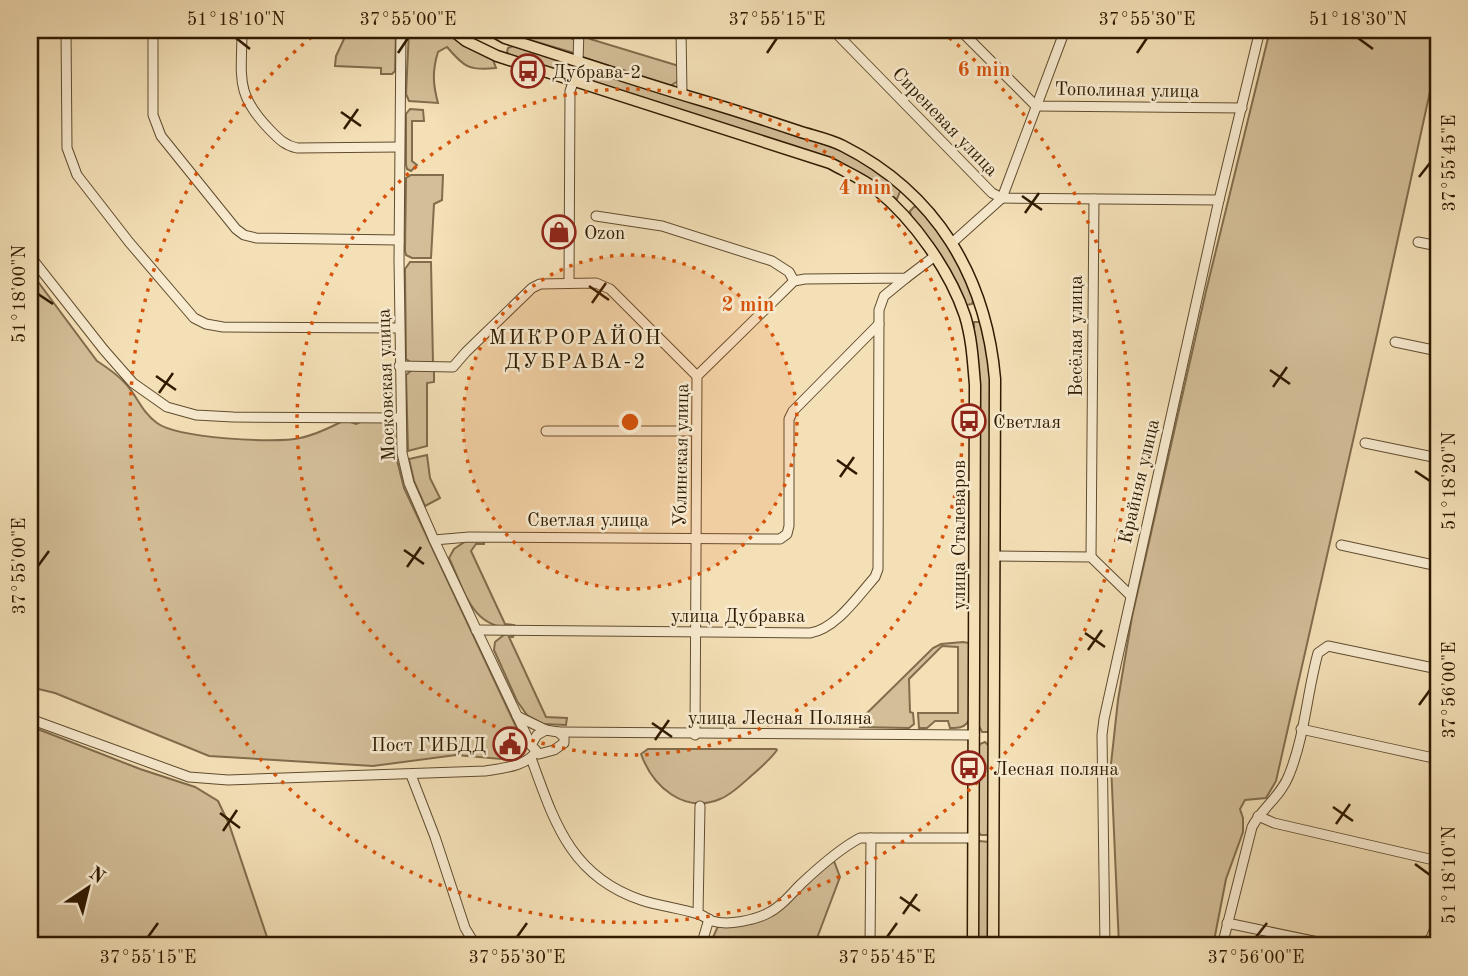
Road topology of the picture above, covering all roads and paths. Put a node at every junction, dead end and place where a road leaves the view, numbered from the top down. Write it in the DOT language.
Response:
graph roads {
  1 [pos="66,30"];
  2 [pos="153,30"];
  3 [pos="242,30"];
  4 [pos="401,30"];
  5 [pos="452,30"];
  6 [pos="491,30"];
  7 [pos="579,30"];
  8 [pos="681,30"];
  9 [pos="833,30"];
  10 [pos="960,30"];
  11 [pos="1065,30"];
  12 [pos="1260,30"];
  13 [pos="505,38"];
  14 [pos="497,56"];
  15 [pos="578,61"];
  16 [pos="574,80"];
  17 [pos="682,94"];
  18 [pos="1036,106"];
  19 [pos="1242,108"];
  20 [pos="399,147"];
  21 [pos="914,195"];
  22 [pos="1002,198"];
  23 [pos="1094,199"];
  24 [pos="1219,200"];
  25 [pos="899,210"];
  26 [pos="596,216"];
  27 [pos="399,240"];
  28 [pos="953,242"];
  29 [pos="1418,242"];
  30 [pos="1438,246"];
  31 [pos="30,256"];
  32 [pos="935,256"];
  33 [pos="906,278"];
  34 [pos="794,281"];
  35 [pos="569,283"];
  36 [pos="982,309"];
  37 [pos="964,314"];
  38 [pos="879,324"];
  39 [pos="399,328"];
  40 [pos="1395,342"];
  41 [pos="1438,351"];
  42 [pos="399,366"];
  43 [pos="697,376"];
  44 [pos="400,418"];
  45 [pos="696,430"];
  46 [pos="546,431"];
  47 [pos="1365,443"];
  48 [pos="1438,458"];
  49 [pos="696,537"];
  50 [pos="434,540"];
  51 [pos="1341,545"];
  52 [pos="995,556"];
  53 [pos="1091,557"];
  54 [pos="1438,566"];
  55 [pos="1130,595"];
  56 [pos="476,630"];
  57 [pos="696,633"];
  58 [pos="1438,669"];
  59 [pos="516,715"];
  60 [pos="30,719"];
  61 [pos="1301,729"];
  62 [pos="547,730"];
  63 [pos="558,732"];
  64 [pos="586,733"];
  65 [pos="695,734"];
  66 [pos="974,735"];
  67 [pos="995,737"];
  68 [pos="564,743"];
  69 [pos="533,752"];
  70 [pos="1438,759"];
  71 [pos="411,775"];
  72 [pos="700,806"];
  73 [pos="1258,816"];
  74 [pos="871,838"];
  75 [pos="974,838"];
  76 [pos="994,838"];
  77 [pos="1438,861"];
  78 [pos="698,914"];
  79 [pos="709,919"];
  80 [pos="1438,921"];
  81 [pos="1227,923"];
  82 [pos="476,946"];
  83 [pos="701,946"];
  84 [pos="870,946"];
  85 [pos="973,946"];
  86 [pos="993,946"];
  87 [pos="1105,946"];
  88 [pos="1222,946"];
  89 [pos="1337,946"];
  90 [pos="1423,946"];
  1 -- 39 [label="street"];
  2 -- 27 [label="street"];
  3 -- 20 [label="street"];
  4 -- 20 [label="street, Московская улица"];
  5 -- 14 [label="main road, улица Сталеваров"];
  6 -- 13 [label="main road, улица Сталеваров"];
  7 -- 15 [label="street"];
  8 -- 17 [label="street"];
  9 -- 22 [label="street, Сиреневая улица"];
  10 -- 18 [label="street, Тополиная улица"];
  11 -- 18 [label="street"];
  12 -- 19 [label="street, Крайняя улица"];
  13 -- 14 [label="main road"];
  13 -- 15 [label="main road, улица Сталеваров"];
  14 -- 16 [label="main road, улица Сталеваров"];
  15 -- 16 [label="main road"];
  15 -- 17 [label="main road, улица Сталеваров"];
  16 -- 25 [label="main road, улица Сталеваров"];
  16 -- 35 [label="street"];
  17 -- 21 [label="main road, улица Сталеваров"];
  18 -- 19 [label="street, Тополиная улица"];
  18 -- 22 [label="street"];
  19 -- 24 [label="street, Крайняя улица"];
  20 -- 27 [label="street, Московская улица"];
  21 -- 25 [label="main road"];
  21 -- 28 [label="main road, улица Сталеваров"];
  22 -- 23 [label="street, Сиреневая улица"];
  22 -- 28 [label="street"];
  23 -- 24 [label="street, Сиреневая улица"];
  23 -- 53 [label="street, Весёлая улица"];
  24 -- 55 [label="street, Крайняя улица"];
  25 -- 32 [label="main road, улица Сталеваров"];
  26 -- 34 [label="street"];
  27 -- 39 [label="street, Московская улица"];
  28 -- 36 [label="main road, улица Сталеваров"];
  29 -- 30 [label="street"];
  31 -- 44 [label="street"];
  32 -- 33 [label="street"];
  32 -- 37 [label="main road, улица Сталеваров"];
  33 -- 34 [label="street"];
  33 -- 38 [label="street, улица Дубравка"];
  34 -- 43 [label="street, Ублинская улица"];
  35 -- 42 [label="street"];
  35 -- 43 [label="street"];
  36 -- 37 [label="main road"];
  36 -- 52 [label="main road, улица Сталеваров"];
  37 -- 66 [label="main road, улица Сталеваров"];
  38 -- 49 [label="street, Светлая улица"];
  38 -- 57 [label="street, улица Дубравка"];
  39 -- 42 [label="street, Московская улица"];
  40 -- 41 [label="street"];
  42 -- 44 [label="street, Московская улица"];
  43 -- 45 [label="street, Ублинская улица"];
  44 -- 50 [label="street, Московская улица"];
  45 -- 46 [label="street"];
  45 -- 49 [label="street, Ублинская улица"];
  47 -- 48 [label="street"];
  49 -- 50 [label="street, Светлая улица"];
  49 -- 57 [label="street, Ублинская улица"];
  50 -- 56 [label="street, Московская улица"];
  51 -- 54 [label="street"];
  52 -- 53 [label="street"];
  52 -- 67 [label="main road, улица Сталеваров"];
  53 -- 55 [label="street"];
  55 -- 87 [label="street, Крайняя улица"];
  56 -- 57 [label="street, улица Дубравка"];
  56 -- 59 [label="street, Московская улица"];
  57 -- 65 [label="street, Ублинская улица"];
  58 -- 61 [label="street"];
  59 -- 62 [label="street"];
  59 -- 69 [label="street, Московская улица"];
  60 -- 71 [label="street, улица Лесная Поляна"];
  61 -- 70 [label="street"];
  61 -- 73 [label="street"];
  62 -- 63 [label="street, улица Лесная Поляна"];
  62 -- 69 [label="street"];
  63 -- 64 [label="street, улица Лесная Поляна"];
  63 -- 68 [label="street"];
  64 -- 65 [label="street, улица Лесная Поляна"];
  64 -- 68 [label="street, улица Лесная Поляна"];
  65 -- 66 [label="street, улица Лесная Поляна"];
  66 -- 67 [label="main road"];
  66 -- 75 [label="main road, улица Сталеваров"];
  67 -- 76 [label="main road, улица Сталеваров"];
  68 -- 69 [label="street, улица Лесная Поляна"];
  69 -- 71 [label="street, улица Лесная Поляна"];
  69 -- 78 [label="street, Московская улица"];
  71 -- 82 [label="street"];
  72 -- 78 [label="street"];
  73 -- 77 [label="street"];
  73 -- 81 [label="street"];
  74 -- 75 [label="street, Московская улица"];
  74 -- 79 [label="street, Московская улица"];
  74 -- 84 [label="street"];
  75 -- 76 [label="main road"];
  75 -- 85 [label="main road, улица Сталеваров"];
  76 -- 86 [label="main road, улица Сталеваров"];
  78 -- 79 [label="street, Московская улица"];
  79 -- 83 [label="street"];
  80 -- 90 [label="street"];
  81 -- 88 [label="street"];
  81 -- 89 [label="street"];
}
